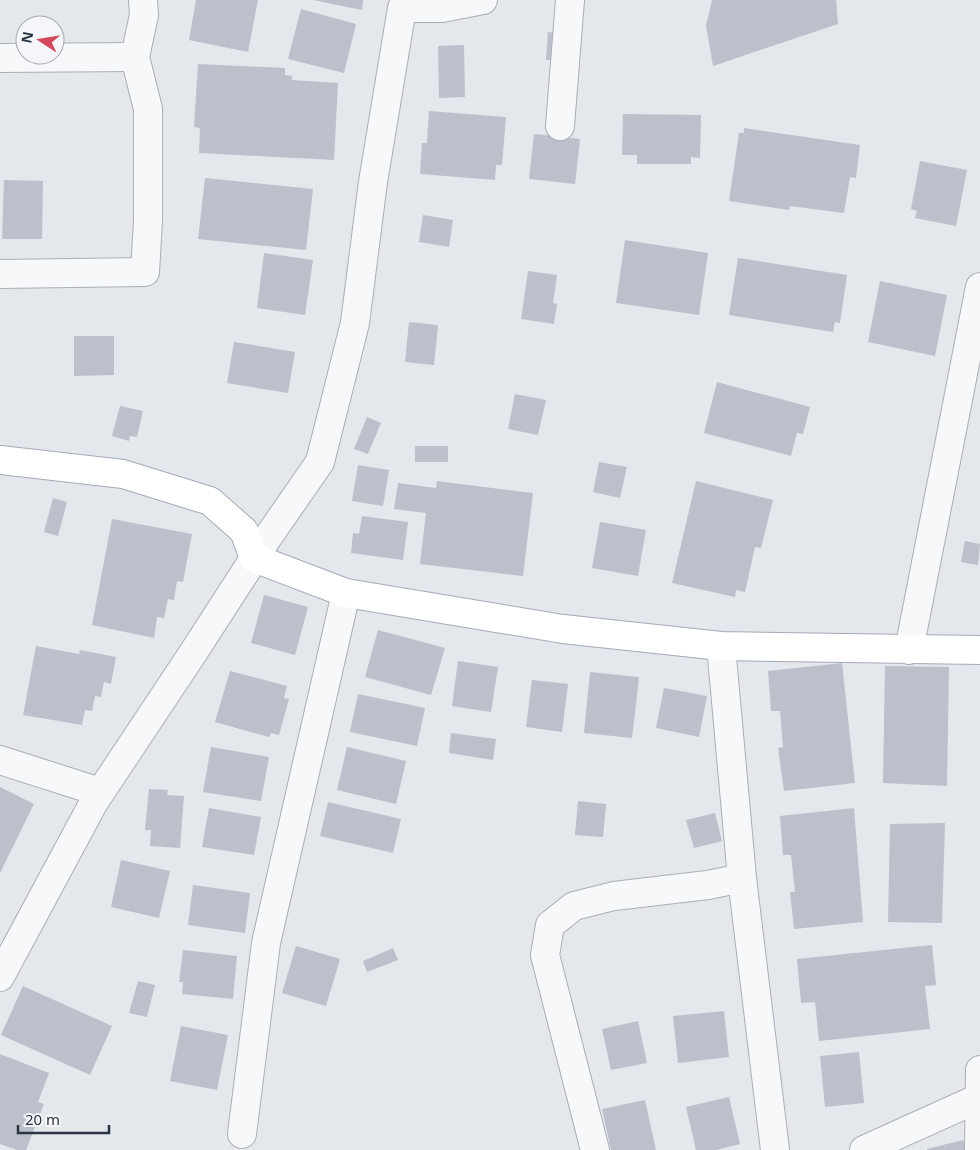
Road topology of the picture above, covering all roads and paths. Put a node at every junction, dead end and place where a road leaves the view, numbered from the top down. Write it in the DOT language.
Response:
graph roads {
  1 [pos="143,0"];
  2 [pos="483,0"];
  3 [pos="570,0"];
  4 [pos="402,4"];
  5 [pos="135,57"];
  6 [pos="0,58"];
  7 [pos="560,126"];
  8 [pos="0,274"];
  9 [pos="980,287"];
  10 [pos="0,460"];
  11 [pos="254,558"];
  12 [pos="346,593"];
  13 [pos="721,646"];
  14 [pos="909,650"];
  15 [pos="980,650"];
  16 [pos="0,760"];
  17 [pos="100,792"];
  18 [pos="742,878"];
  19 [pos="0,977"];
  20 [pos="980,1070"];
  21 [pos="980,1098"];
  22 [pos="242,1134"];
  23 [pos="979,1147"];
  24 [pos="595,1150"];
  25 [pos="775,1150"];
  26 [pos="864,1150"];
  1 -- 5 [label="street"];
  2 -- 4 [label="street"];
  3 -- 7 [label="street"];
  4 -- 11 [label="street"];
  5 -- 6 [label="street"];
  5 -- 8 [label="street"];
  9 -- 14 [label="street"];
  10 -- 11 [label="main road"];
  11 -- 12 [label="main road"];
  11 -- 17 [label="street"];
  12 -- 13 [label="main road"];
  12 -- 22 [label="street"];
  13 -- 14 [label="main road"];
  13 -- 18 [label="street"];
  14 -- 15 [label="main road"];
  16 -- 17 [label="street"];
  17 -- 19 [label="street"];
  18 -- 24 [label="street"];
  18 -- 25 [label="street"];
  20 -- 21 [label="street"];
  21 -- 23 [label="street"];
  21 -- 26 [label="street"];
}
